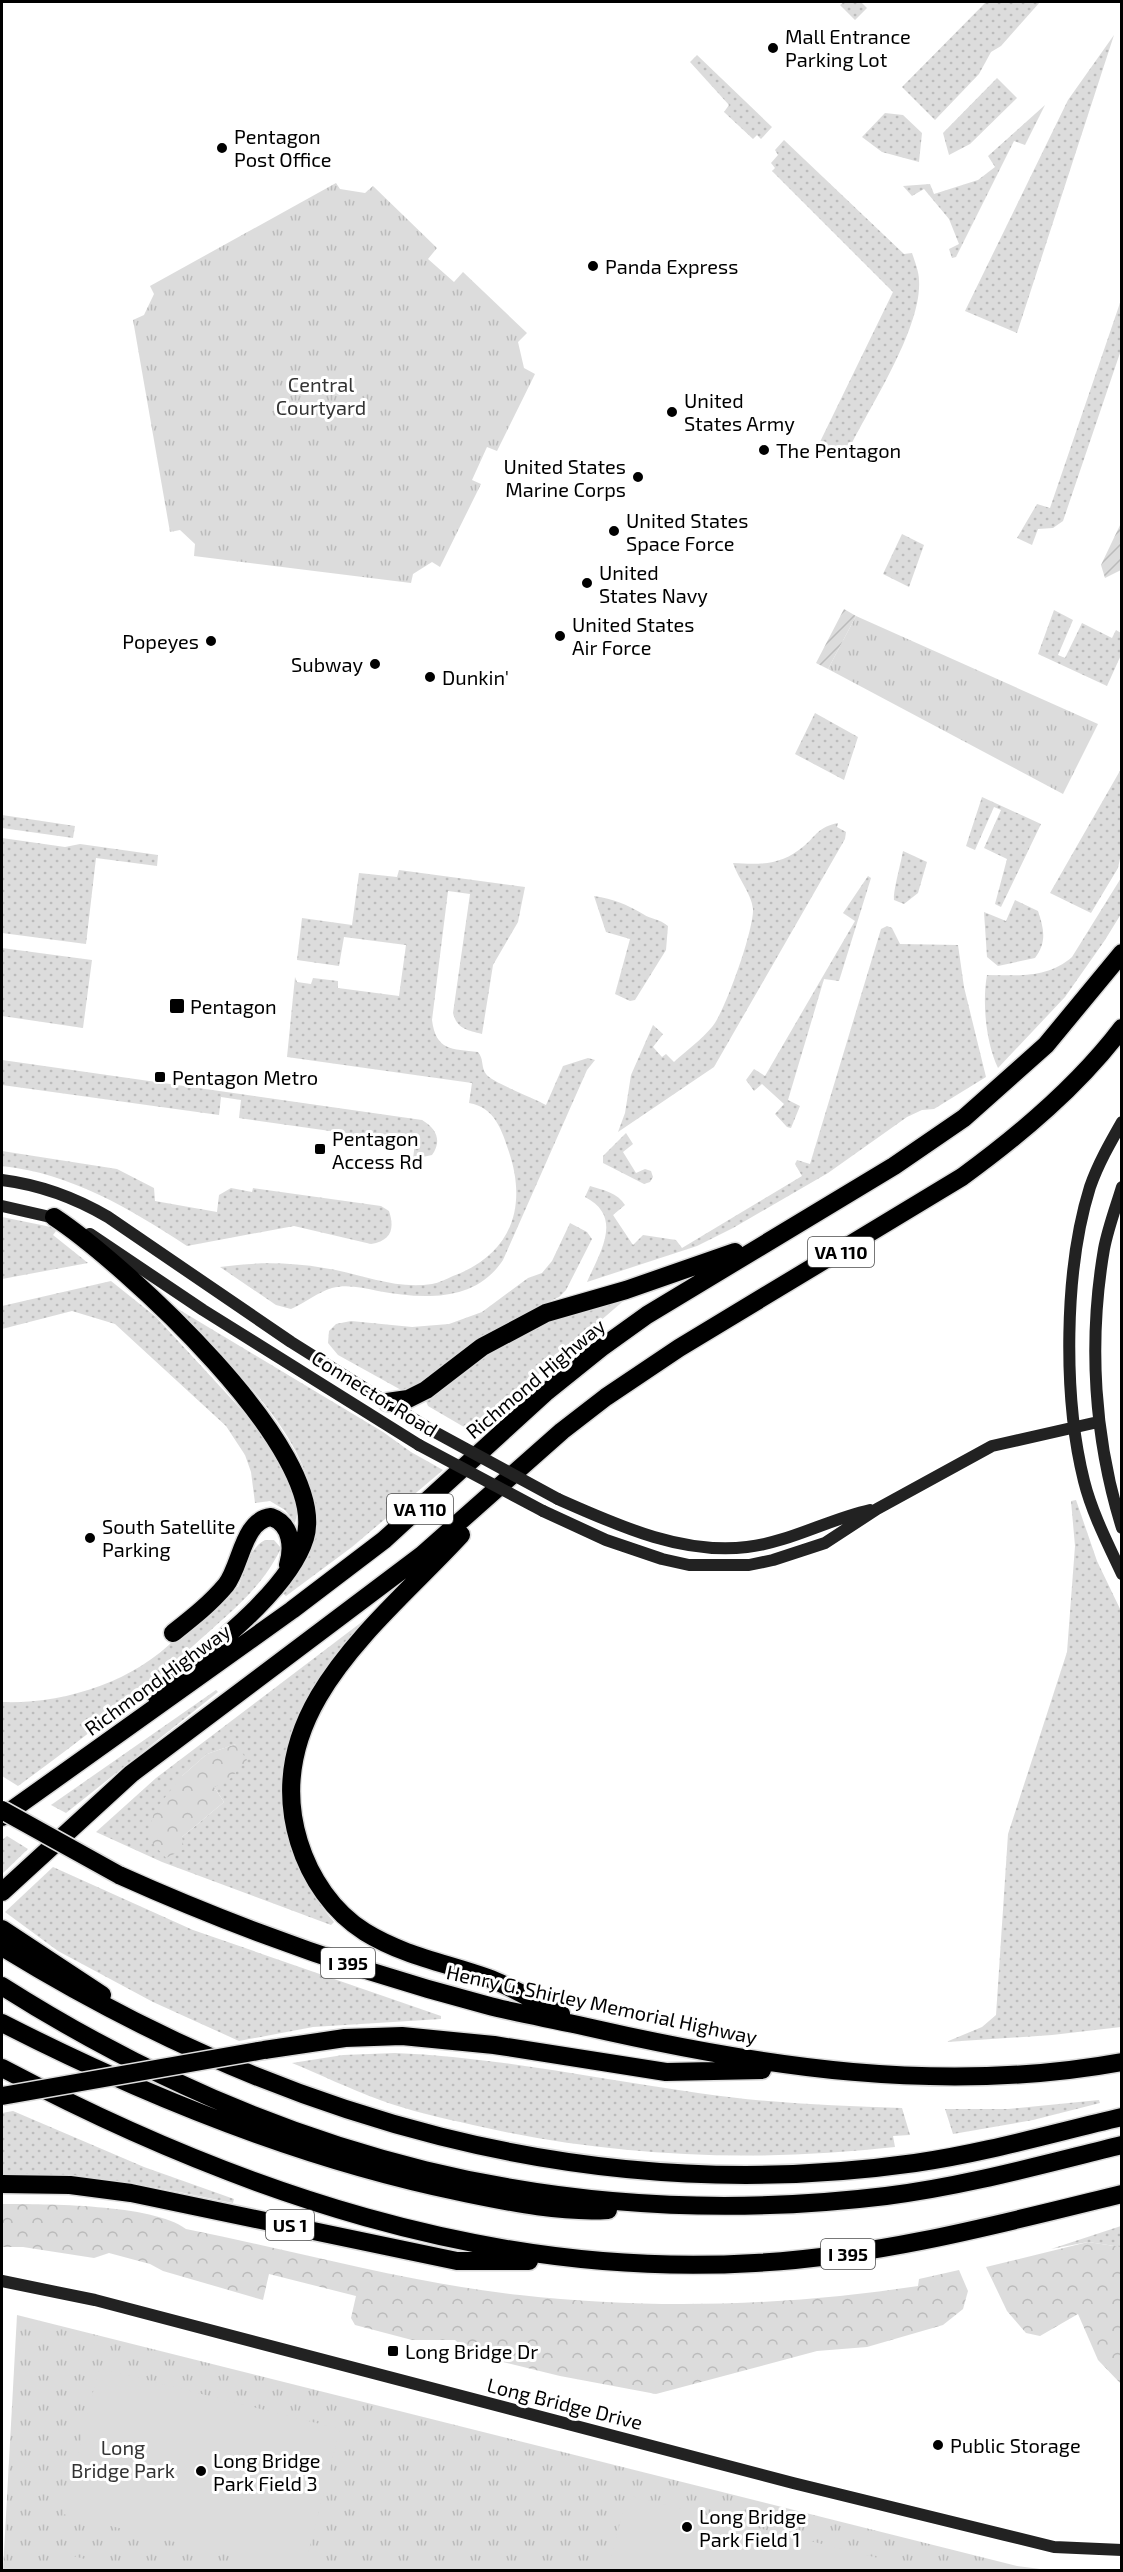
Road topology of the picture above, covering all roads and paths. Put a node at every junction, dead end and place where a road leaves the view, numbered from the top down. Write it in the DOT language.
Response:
graph roads {
  1 [pos="1122,953"];
  2 [pos="1122,1028"];
  3 [pos="1122,1122"];
  4 [pos="2,1180"];
  5 [pos="1122,1187"];
  6 [pos="2,1206"];
  7 [pos="54,1217"];
  8 [pos="83,1233"];
  9 [pos="768,1241"];
  10 [pos="387,1402"];
  11 [pos="1098,1422"];
  12 [pos="1075,1427"];
  13 [pos="540,1450"];
  14 [pos="877,1509"];
  15 [pos="1122,1528"];
  16 [pos="1122,1574"];
  17 [pos="284,1577"];
  18 [pos="173,1633"];
  19 [pos="83,1759"];
  20 [pos="2,1810"];
  21 [pos="2,1817"];
  22 [pos="2,1892"];
  23 [pos="4,1937"];
  24 [pos="2,1986"];
  25 [pos="2,2023"];
  26 [pos="585,2026"];
  27 [pos="1122,2062"];
  28 [pos="2,2068"];
  29 [pos="818,2069"];
  30 [pos="2,2096"];
  31 [pos="1122,2117"];
  32 [pos="1122,2145"];
  33 [pos="2,2184"];
  34 [pos="1122,2194"];
  35 [pos="666,2205"];
  36 [pos="578,2261"];
  37 [pos="2,2281"];
  38 [pos="1122,2550"];
  1 -- 9 [label="highway, Richmond Highway / VA 110"];
  2 -- 13 [label="highway, VA 110"];
  3 -- 12 [label="street"];
  4 -- 10 [label="street, Connector Road"];
  5 -- 11 [label="street"];
  6 -- 7 [label="street"];
  7 -- 8 [label="highway"];
  8 -- 14 [label="street, Connector Road, bridge"];
  8 -- 17 [label="highway"];
  9 -- 10 [label="highway"];
  9 -- 19 [label="highway, Richmond Highway / VA 110"];
  10 -- 14 [label="street, Connector Road, bridge"];
  11 -- 12 [label="street, Connector Road"];
  11 -- 15 [label="street"];
  12 -- 14 [label="street, Connector Road"];
  12 -- 16 [label="street"];
  13 -- 22 [label="highway, VA 110"];
  13 -- 26 [label="highway"];
  17 -- 18 [label="highway"];
  17 -- 19 [label="highway"];
  19 -- 21 [label="highway, Richmond Highway / VA 110"];
  20 -- 26 [label="highway, Henry G. Shirley Memorial Highway / I 395, bridge"];
  23 -- 31 [label="highway"];
  24 -- 35 [label="highway"];
  25 -- 35 [label="highway"];
  26 -- 29 [label="highway, Henry G. Shirley Memorial Highway / I 395"];
  27 -- 29 [label="highway, Henry G. Shirley Memorial Highway / I 395"];
  28 -- 36 [label="highway, I 395"];
  29 -- 30 [label="highway, bridge"];
  32 -- 35 [label="highway"];
  33 -- 36 [label="highway, US 1"];
  34 -- 36 [label="highway, I 395"];
  37 -- 38 [label="street, Long Bridge Drive"];
}
